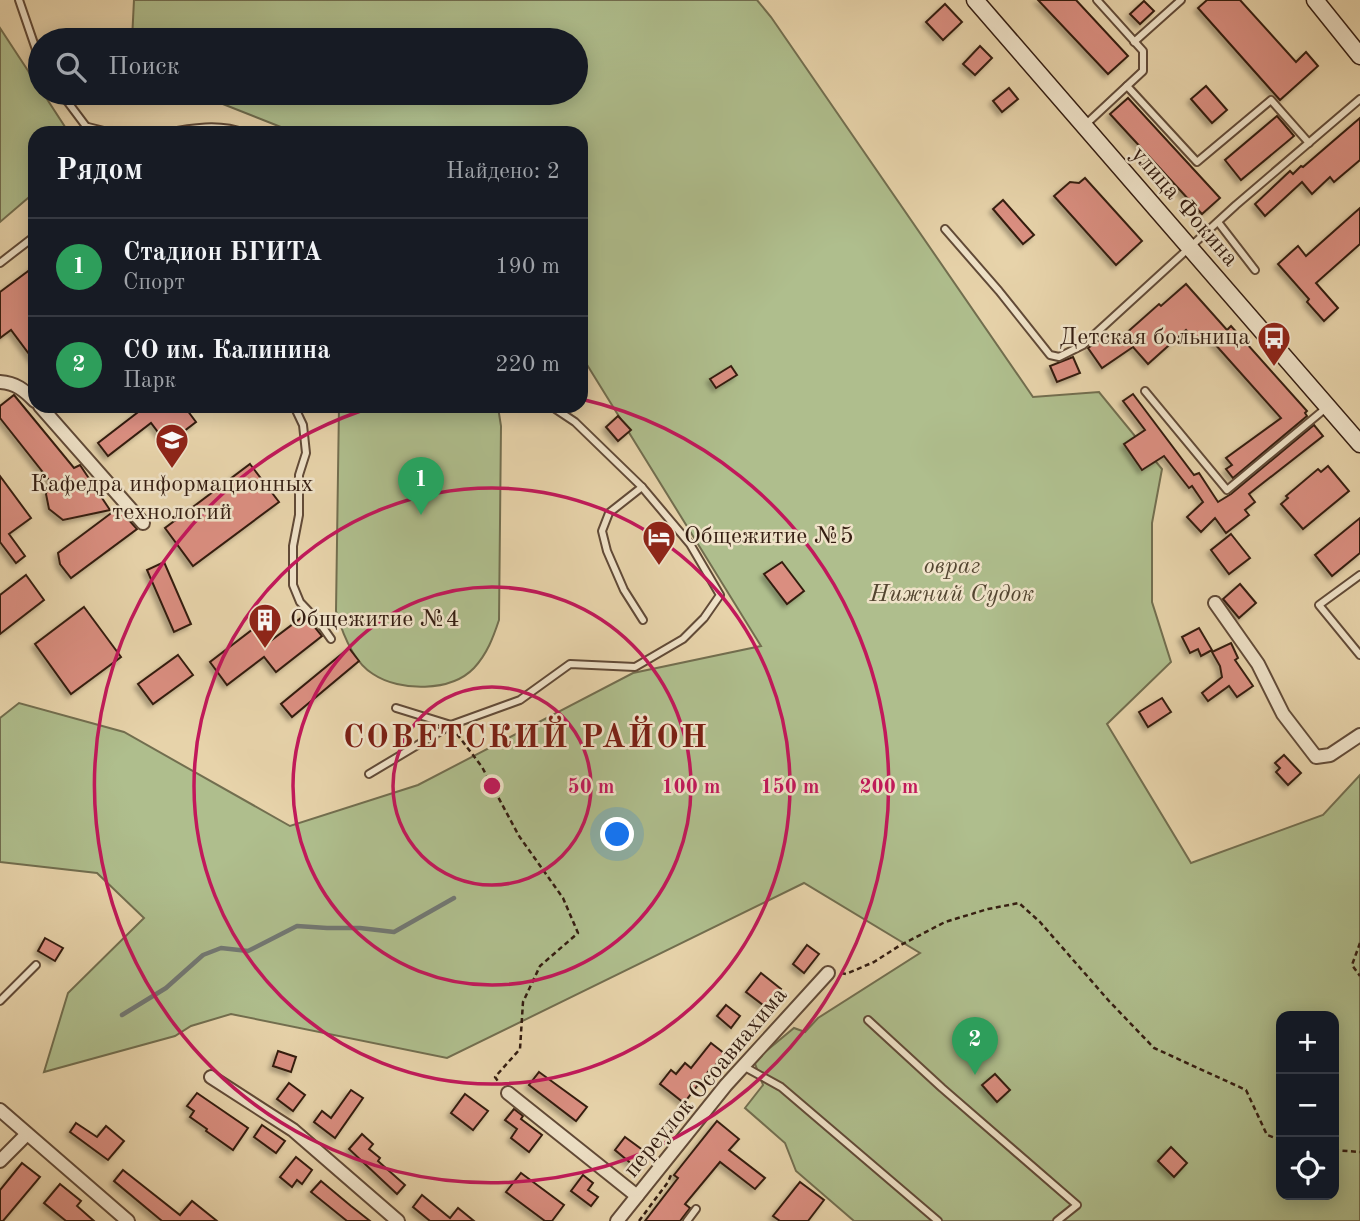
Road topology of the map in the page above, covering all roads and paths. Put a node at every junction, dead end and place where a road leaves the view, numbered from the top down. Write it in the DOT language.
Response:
graph roads {
  1 [pos="19,0"];
  2 [pos="975,0"];
  3 [pos="1097,0"];
  4 [pos="1181,0"];
  5 [pos="1315,0"];
  6 [pos="29,28"];
  7 [pos="1134,41"];
  8 [pos="1360,56"];
  9 [pos="1127,86"];
  10 [pos="1360,99"];
  11 [pos="70,105"];
  12 [pos="86,126"];
  13 [pos="1084,126"];
  14 [pos="1309,143"];
  15 [pos="1218,222"];
  16 [pos="945,229"];
  17 [pos="28,241"];
  18 [pos="1189,248"];
  19 [pos="0,263"];
  20 [pos="1255,270"];
  21 [pos="0,382"];
  22 [pos="1145,391"];
  23 [pos="28,395"];
  24 [pos="1328,407"];
  25 [pos="46,413"];
  26 [pos="297,413"];
  27 [pos="562,413"];
  28 [pos="1359,440"];
  29 [pos="642,487"];
  30 [pos="142,523"];
  31 [pos="1360,575"];
  32 [pos="1215,603"];
  33 [pos="643,620"];
  34 [pos="331,639"];
  35 [pos="1359,652"];
  36 [pos="396,708"];
  37 [pos="451,725"];
  38 [pos="1360,736"];
  39 [pos="369,774"];
  40 [pos="1360,943"];
  41 [pos="36,965"];
  42 [pos="828,973"];
  43 [pos="1360,975"];
  44 [pos="0,1001"];
  45 [pos="868,1020"];
  46 [pos="743,1066"];
  47 [pos="211,1077"];
  48 [pos="508,1093"];
  49 [pos="0,1110"];
  50 [pos="27,1134"];
  51 [pos="1276,1138"];
  52 [pos="1339,1150"];
  53 [pos="1360,1152"];
  54 [pos="0,1161"];
  55 [pos="672,1173"];
  56 [pos="637,1196"];
  57 [pos="696,1209"];
  58 [pos="128,1221"];
  59 [pos="398,1221"];
  60 [pos="617,1221"];
  61 [pos="639,1221"];
  62 [pos="687,1221"];
  63 [pos="938,1221"];
  64 [pos="1057,1221"];
  1 -- 6 [label="lane"];
  2 -- 13 [label="main road, улица Фокина"];
  3 -- 7 [label="lane"];
  4 -- 7 [label="lane"];
  5 -- 8 [label="main road"];
  7 -- 9 [label="lane"];
  9 -- 13 [label="lane"];
  9 -- 14 [label="lane"];
  10 -- 14 [label="lane"];
  11 -- 12 [label="lane"];
  13 -- 18 [label="main road, улица Фокина"];
  14 -- 15 [label="lane"];
  15 -- 18 [label="lane"];
  15 -- 20 [label="lane"];
  16 -- 18 [label="lane"];
  17 -- 19 [label="lane"];
  18 -- 24 [label="main road, улица Фокина"];
  21 -- 23 [label="street"];
  22 -- 24 [label="lane"];
  24 -- 28 [label="main road, улица Фокина"];
  25 -- 30 [label="street"];
  26 -- 34 [label="lane"];
  27 -- 29 [label="lane"];
  29 -- 33 [label="lane"];
  29 -- 37 [label="lane"];
  31 -- 35 [label="lane"];
  32 -- 38 [label="street"];
  36 -- 37 [label="lane"];
  37 -- 39 [label="lane"];
  37 -- 48 [label="path"];
  40 -- 43 [label="path"];
  41 -- 44 [label="lane"];
  42 -- 46 [label="street, переулок Осоавиахима"];
  42 -- 51 [label="path"];
  45 -- 64 [label="lane"];
  46 -- 56 [label="street, переулок Осоавиахима"];
  46 -- 63 [label="lane"];
  47 -- 59 [label="street"];
  48 -- 56 [label="street"];
  49 -- 50 [label="street"];
  50 -- 54 [label="street"];
  50 -- 58 [label="street"];
  52 -- 53 [label="path"];
  55 -- 61 [label="path"];
  56 -- 60 [label="street, переулок Осоавиахима"];
  57 -- 62 [label="lane"];
}
